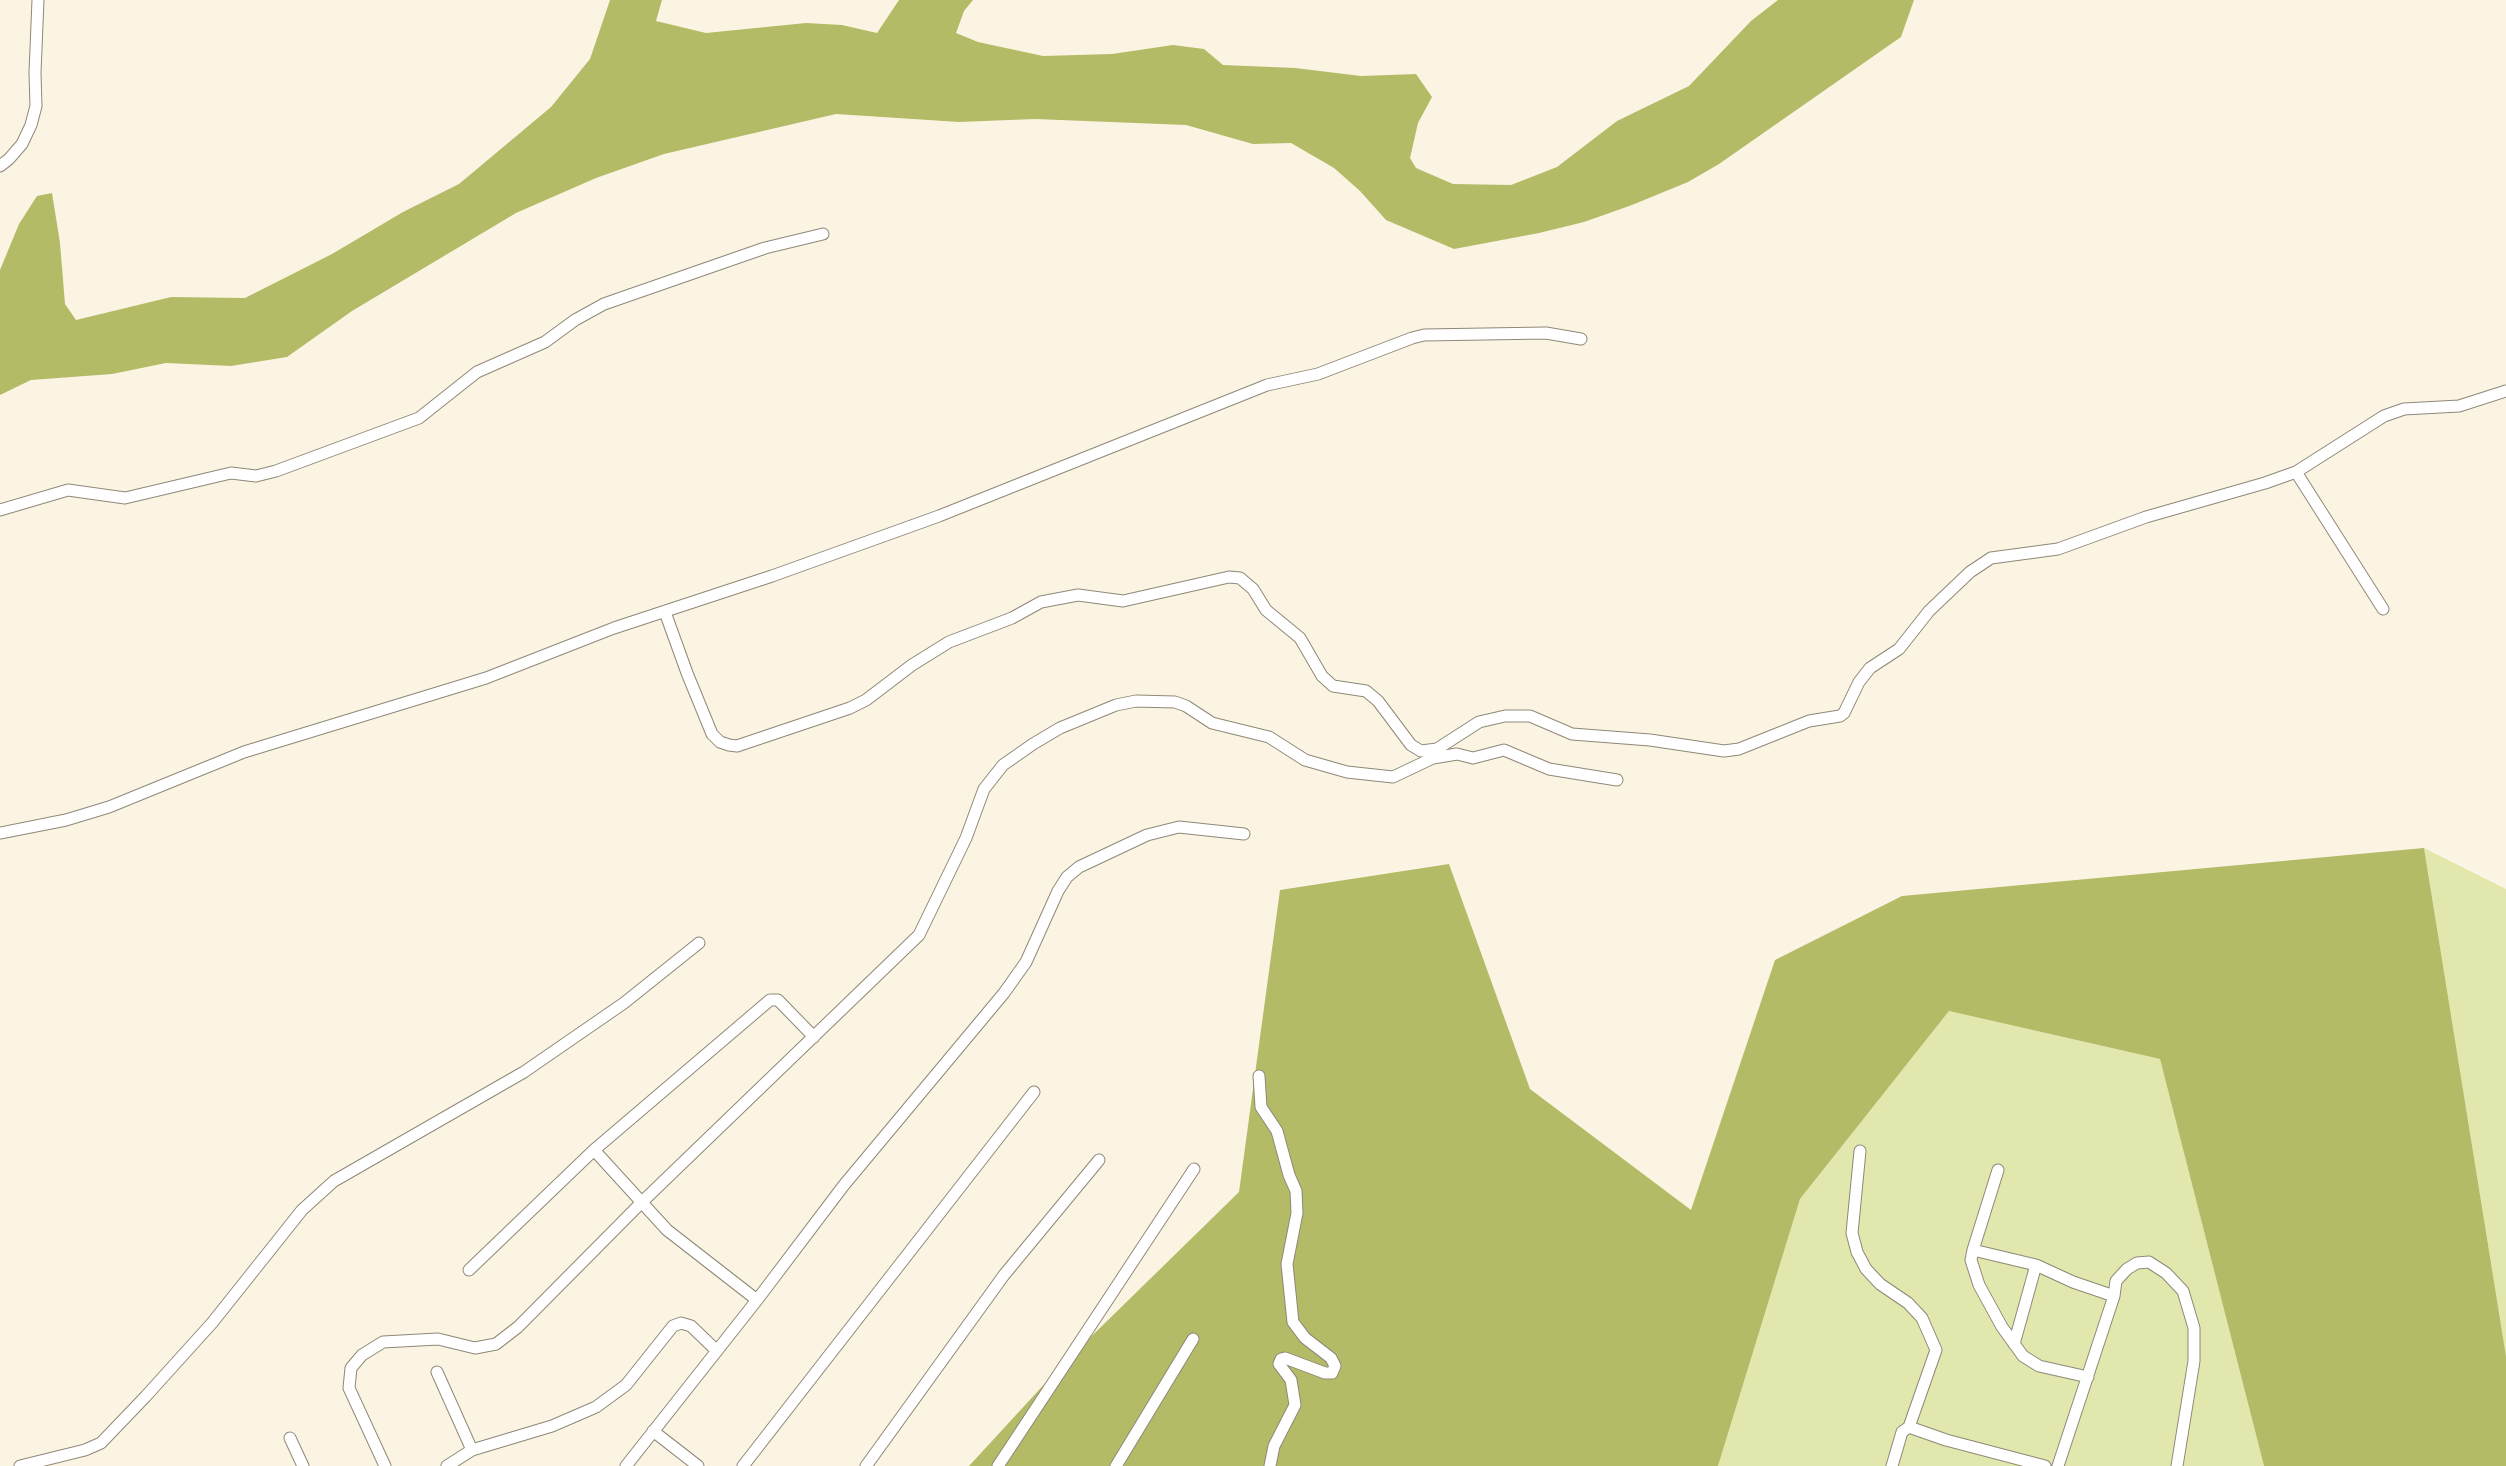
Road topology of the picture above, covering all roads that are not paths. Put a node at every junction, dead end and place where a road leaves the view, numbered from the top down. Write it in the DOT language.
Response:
graph roads {
  1 [pos="38,0"];
  2 [pos="0,166"];
  3 [pos="823,234"];
  4 [pos="1581,339"];
  5 [pos="2506,391"];
  6 [pos="2296,472"];
  7 [pos="0,510"];
  8 [pos="2383,609"];
  9 [pos="665,612"];
  10 [pos="1422,751"];
  11 [pos="1433,758"];
  12 [pos="1617,780"];
  13 [pos="0,833"];
  14 [pos="1244,834"];
  15 [pos="699,944"];
  16 [pos="814,1037"];
  17 [pos="1259,1076"];
  18 [pos="1034,1092"];
  19 [pos="594,1150"];
  20 [pos="1860,1151"];
  21 [pos="1099,1160"];
  22 [pos="1194,1170"];
  23 [pos="1998,1170"];
  24 [pos="642,1202"];
  25 [pos="1973,1250"];
  26 [pos="2036,1265"];
  27 [pos="469,1270"];
  28 [pos="2114,1296"];
  29 [pos="757,1300"];
  30 [pos="1193,1339"];
  31 [pos="2014,1344"];
  32 [pos="717,1351"];
  33 [pos="438,1372"];
  34 [pos="2088,1377"];
  35 [pos="1909,1427"];
  36 [pos="653,1430"];
  37 [pos="290,1438"];
  38 [pos="472,1450"];
  39 [pos="20,1466"];
  40 [pos="303,1466"];
  41 [pos="385,1466"];
  42 [pos="447,1466"];
  43 [pos="626,1466"];
  44 [pos="698,1466"];
  45 [pos="743,1466"];
  46 [pos="866,1466"];
  47 [pos="998,1466"];
  48 [pos="1116,1466"];
  49 [pos="1270,1466"];
  50 [pos="1892,1466"];
  51 [pos="2045,1466"];
  52 [pos="2058,1466"];
  53 [pos="2177,1466"];
  1 -- 2 [label="street"];
  3 -- 7 [label="street"];
  4 -- 9 [label="street"];
  5 -- 6 [label="street"];
  6 -- 8 [label="street"];
  6 -- 10 [label="street"];
  9 -- 10 [label="street"];
  9 -- 13 [label="street"];
  10 -- 11 [label="street"];
  11 -- 12 [label="street"];
  11 -- 16 [label="street"];
  14 -- 29 [label="street"];
  15 -- 39 [label="street"];
  16 -- 19 [label="street"];
  16 -- 24 [label="street"];
  17 -- 49 [label="street"];
  18 -- 45 [label="street"];
  19 -- 24 [label="street"];
  19 -- 27 [label="street"];
  20 -- 35 [label="street"];
  21 -- 46 [label="street"];
  22 -- 47 [label="street"];
  23 -- 25 [label="street"];
  24 -- 29 [label="street"];
  24 -- 41 [label="street"];
  25 -- 26 [label="street"];
  25 -- 31 [label="street"];
  26 -- 28 [label="street"];
  26 -- 31 [label="street"];
  28 -- 34 [label="street"];
  28 -- 53 [label="street"];
  29 -- 32 [label="street"];
  30 -- 48 [label="street"];
  31 -- 34 [label="street"];
  32 -- 36 [label="street"];
  32 -- 38 [label="street"];
  33 -- 38 [label="street"];
  34 -- 52 [label="street"];
  35 -- 50 [label="street"];
  35 -- 51 [label="street"];
  36 -- 43 [label="street"];
  36 -- 44 [label="street"];
  37 -- 40 [label="street"];
  38 -- 42 [label="street"];
}
